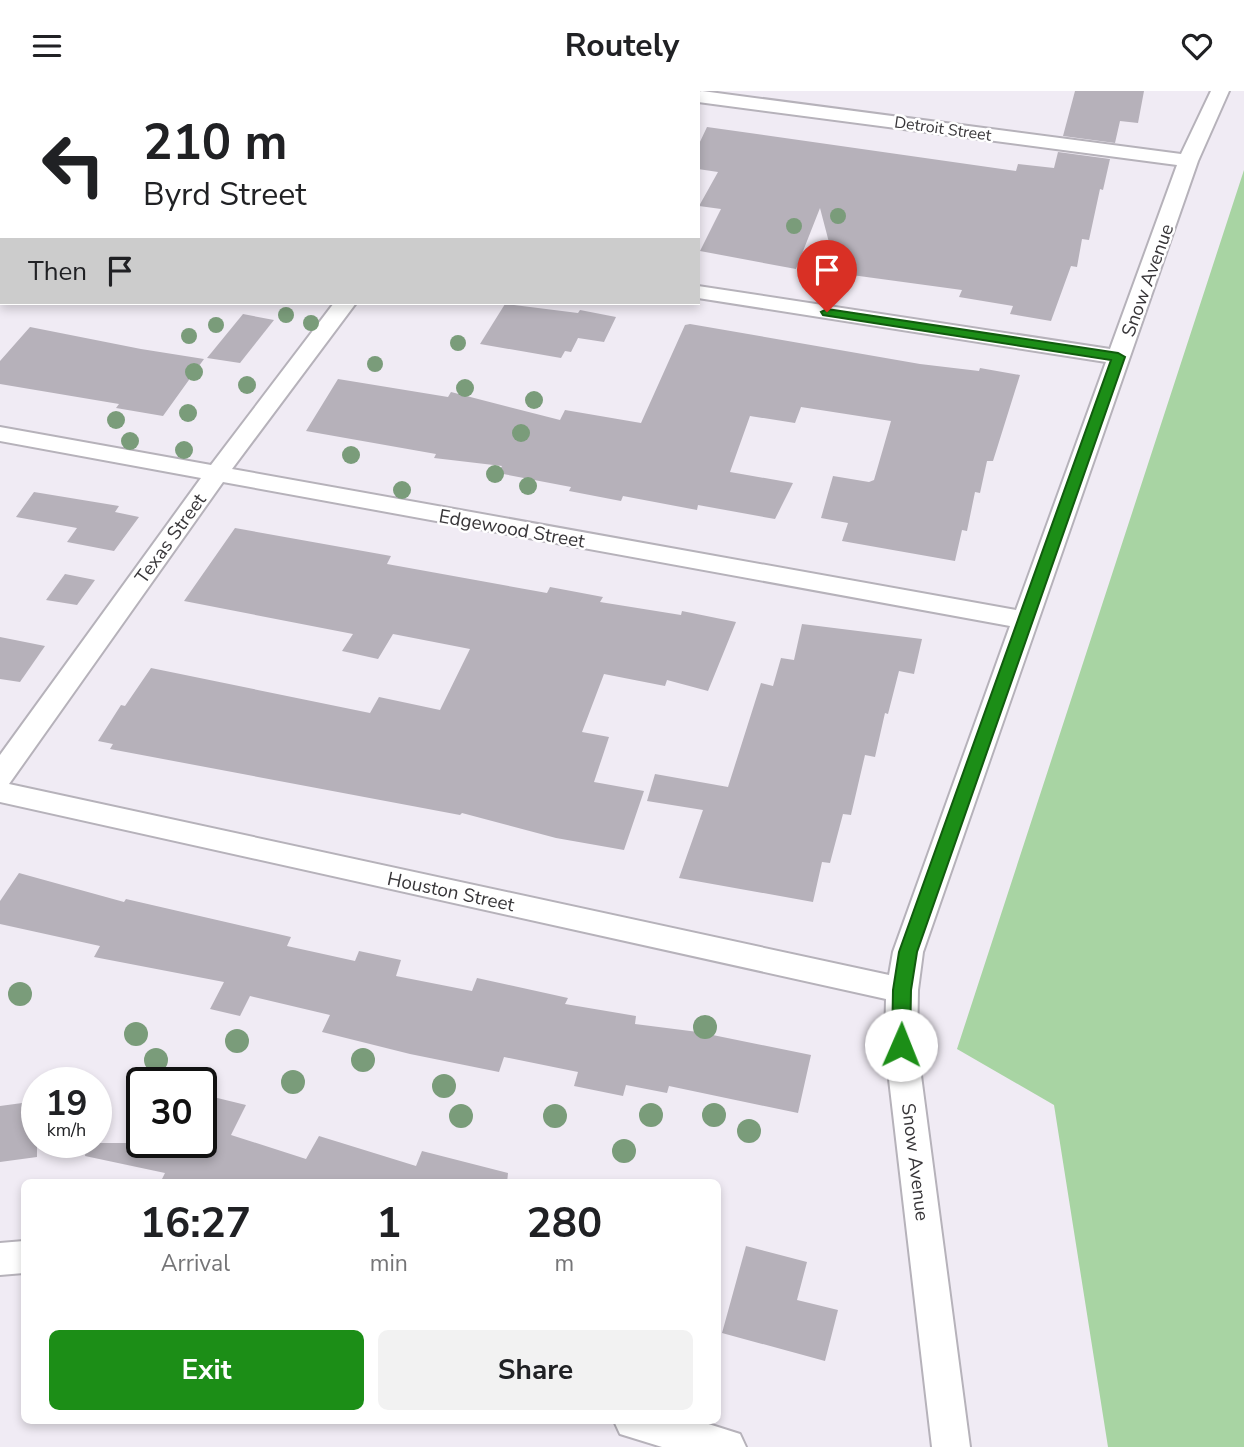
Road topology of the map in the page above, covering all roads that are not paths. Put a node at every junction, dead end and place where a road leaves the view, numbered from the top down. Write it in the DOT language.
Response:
graph roads {
  1 [pos="1220,91"];
  2 [pos="700,96"];
  3 [pos="1188,160"];
  4 [pos="700,292"];
  5 [pos="343,305"];
  6 [pos="1118,357"];
  7 [pos="0,434"];
  8 [pos="216,474"];
  9 [pos="1024,620"];
  10 [pos="0,776"];
  11 [pos="0,792"];
  12 [pos="902,990"];
  13 [pos="21,1257"];
  14 [pos="0,1259"];
  15 [pos="644,1424"];
  16 [pos="727,1447"];
  17 [pos="951,1447"];
  1 -- 3 [label="street, Snow Avenue"];
  2 -- 3 [label="street, Detroit Street"];
  3 -- 6 [label="street, Snow Avenue"];
  4 -- 6 [label="street"];
  5 -- 8 [label="street, Texas Street"];
  6 -- 9 [label="street, Snow Avenue"];
  7 -- 8 [label="street, Edgewood Street"];
  8 -- 9 [label="street, Edgewood Street"];
  8 -- 10 [label="street, Texas Street"];
  9 -- 12 [label="street, Snow Avenue"];
  11 -- 12 [label="street, Houston Street"];
  12 -- 17 [label="street, Snow Avenue"];
  13 -- 14 [label="street"];
  15 -- 16 [label="street"];
}
